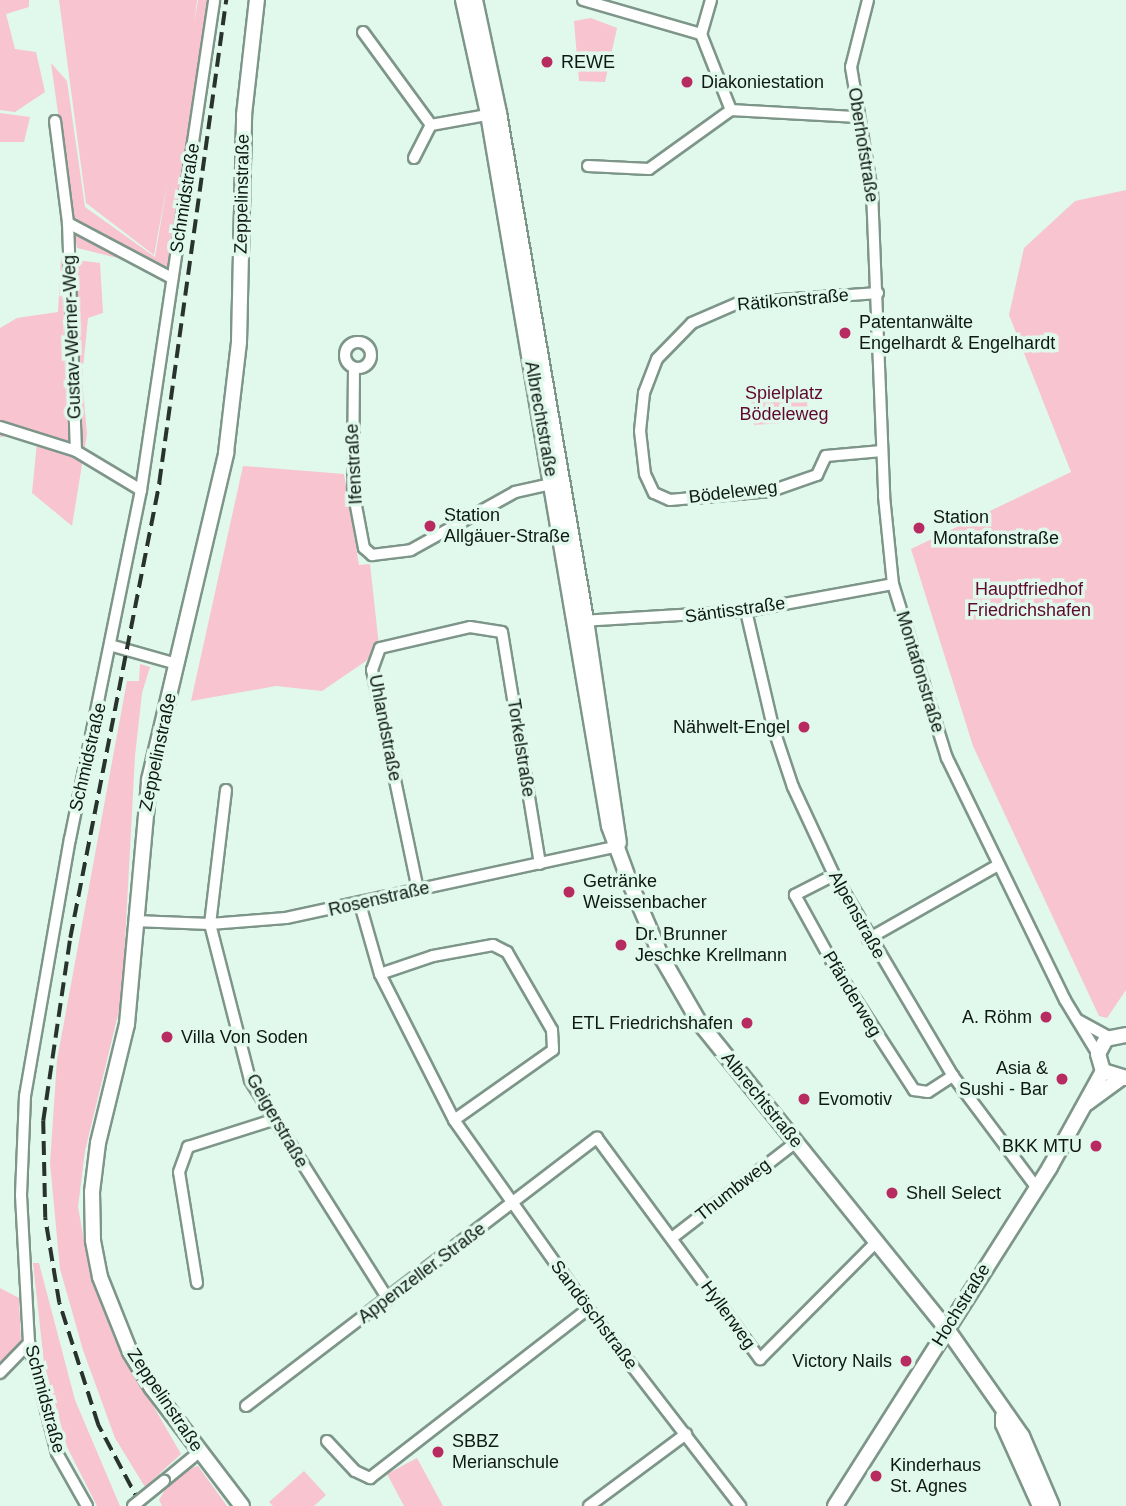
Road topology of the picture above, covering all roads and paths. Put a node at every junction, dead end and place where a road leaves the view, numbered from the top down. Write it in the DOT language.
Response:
graph roads {
  1 [pos="214,0"];
  2 [pos="257,0"];
  3 [pos="463,0"];
  4 [pos="475,0"];
  5 [pos="583,0"];
  6 [pos="712,0"];
  7 [pos="868,0"];
  8 [pos="363,32"];
  9 [pos="701,34"];
  10 [pos="731,110"];
  11 [pos="493,114"];
  12 [pos="858,117"];
  13 [pos="55,121"];
  14 [pos="430,125"];
  15 [pos="414,158"];
  16 [pos="588,166"];
  17 [pos="68,223"];
  18 [pos="173,278"];
  19 [pos="878,293"];
  20 [pos="354,368"];
  21 [pos="0,427"];
  22 [pos="76,451"];
  23 [pos="882,452"];
  24 [pos="557,483"];
  25 [pos="141,490"];
  26 [pos="654,493"];
  27 [pos="893,584"];
  28 [pos="746,611"];
  29 [pos="581,621"];
  30 [pos="502,632"];
  31 [pos="113,646"];
  32 [pos="177,664"];
  33 [pos="226,790"];
  34 [pos="619,846"];
  35 [pos="540,864"];
  36 [pos="999,865"];
  37 [pos="834,875"];
  38 [pos="418,890"];
  39 [pos="359,904"];
  40 [pos="135,921"];
  41 [pos="210,924"];
  42 [pos="868,939"];
  43 [pos="380,974"];
  44 [pos="1078,1020"];
  45 [pos="1126,1034"];
  46 [pos="1109,1037"];
  47 [pos="1098,1054"];
  48 [pos="1103,1071"];
  49 [pos="953,1076"];
  50 [pos="1123,1079"];
  51 [pos="1086,1104"];
  52 [pos="273,1120"];
  53 [pos="454,1120"];
  54 [pos="597,1138"];
  55 [pos="795,1143"];
  56 [pos="1036,1188"];
  57 [pos="511,1205"];
  58 [pos="672,1238"];
  59 [pos="877,1241"];
  60 [pos="197,1283"];
  61 [pos="388,1299"];
  62 [pos="588,1309"];
  63 [pos="947,1329"];
  64 [pos="29,1343"];
  65 [pos="0,1373"];
  66 [pos="246,1406"];
  67 [pos="1004,1414"];
  68 [pos="686,1434"];
  69 [pos="327,1441"];
  70 [pos="200,1452"];
  71 [pos="88,1506"];
  72 [pos="133,1506"];
  73 [pos="242,1506"];
  74 [pos="589,1506"];
  75 [pos="740,1506"];
  76 [pos="835,1506"];
  77 [pos="1040,1506"];
  78 [pos="1052,1506"];
  1 -- 18 [label="street, Schmidstraße"];
  2 -- 32 [label="main road, Zeppelinstraße"];
  3 -- 11 [label="main road, Albrechtstraße"];
  4 -- 11 [label="main road, Albrechtstraße"];
  5 -- 9 [label="street"];
  6 -- 9 [label="street"];
  7 -- 12 [label="street, Oberhofstraße"];
  8 -- 14 [label="street"];
  9 -- 10 [label="street"];
  10 -- 12 [label="street"];
  10 -- 16 [label="street"];
  11 -- 14 [label="street"];
  11 -- 24 [label="main road, Albrechtstraße"];
  12 -- 19 [label="street, Oberhofstraße"];
  13 -- 17 [label="street, Gustav-Werner-Weg"];
  14 -- 15 [label="street"];
  17 -- 18 [label="street, Gustav-Werner-Weg"];
  17 -- 22 [label="street, Gustav-Werner-Weg"];
  18 -- 25 [label="street, Schmidstraße"];
  19 -- 23 [label="street, Montafonstraße"];
  19 -- 26 [label="street, Rätikonstraße"];
  20 -- 24 [label="street, Ifenstraße"];
  21 -- 22 [label="street"];
  22 -- 25 [label="street"];
  23 -- 26 [label="street, Bödeleweg"];
  23 -- 27 [label="street, Montafonstraße"];
  24 -- 29 [label="main road, Albrechtstraße"];
  25 -- 31 [label="street, Schmidstraße"];
  27 -- 28 [label="street, Säntisstraße"];
  27 -- 36 [label="street, Montafonstraße"];
  28 -- 29 [label="street, Säntisstraße"];
  28 -- 37 [label="street, Alpenstraße"];
  29 -- 34 [label="main road, Albrechtstraße"];
  30 -- 35 [label="street, Torkelstraße"];
  30 -- 38 [label="street, Uhlandstraße"];
  31 -- 32 [label="street"];
  31 -- 64 [label="street, Schmidstraße"];
  32 -- 40 [label="main road, Zeppelinstraße"];
  33 -- 41 [label="street"];
  34 -- 35 [label="street, Rosenstraße"];
  34 -- 55 [label="main road, Albrechtstraße"];
  35 -- 38 [label="street, Rosenstraße"];
  36 -- 42 [label="street"];
  36 -- 44 [label="street, Montafonstraße"];
  37 -- 42 [label="street, Alpenstraße"];
  37 -- 49 [label="street, Pfänderweg"];
  38 -- 39 [label="street, Rosenstraße"];
  39 -- 41 [label="street, Rosenstraße"];
  39 -- 43 [label="street, Sandöschstraße"];
  40 -- 41 [label="street, Rosenstraße"];
  40 -- 70 [label="main road, Zeppelinstraße"];
  41 -- 52 [label="street, Geigerstraße"];
  42 -- 49 [label="street, Alpenstraße"];
  43 -- 53 [label="street, Sandöschstraße"];
  43 -- 53 [label="street"];
  44 -- 46 [label="street"];
  44 -- 47 [label="street, Montafonstraße"];
  45 -- 46 [label="main road"];
  46 -- 47 [label="main road"];
  47 -- 48 [label="main road"];
  48 -- 50 [label="main road"];
  48 -- 51 [label="main road, Hochstraße"];
  49 -- 56 [label="street, Alpenstraße"];
  50 -- 51 [label="main road, Hochstraße"];
  51 -- 56 [label="main road, Hochstraße"];
  52 -- 60 [label="street"];
  52 -- 61 [label="street, Geigerstraße"];
  53 -- 57 [label="street, Sandöschstraße"];
  54 -- 57 [label="street, Appenzeller Straße"];
  54 -- 58 [label="street, Hyllerweg"];
  55 -- 58 [label="street, Thumbweg"];
  55 -- 59 [label="main road, Albrechtstraße"];
  56 -- 63 [label="main road, Hochstraße"];
  57 -- 61 [label="street, Appenzeller Straße"];
  57 -- 62 [label="street, Sandöschstraße"];
  58 -- 59 [label="street, Hyllerweg"];
  59 -- 63 [label="main road, Albrechtstraße"];
  61 -- 66 [label="street, Appenzeller Straße"];
  62 -- 68 [label="street, Sandöschstraße"];
  62 -- 69 [label="street"];
  63 -- 67 [label="main road, Albrechtstraße"];
  63 -- 76 [label="main road, Hochstraße"];
  64 -- 65 [label="street"];
  64 -- 71 [label="street, Schmidstraße"];
  67 -- 77 [label="main road"];
  67 -- 78 [label="main road, Albrechtstraße"];
  68 -- 74 [label="street"];
  68 -- 75 [label="street, Sandöschstraße"];
  70 -- 72 [label="street, bridge"];
  70 -- 73 [label="main road, Zeppelinstraße"];
}
